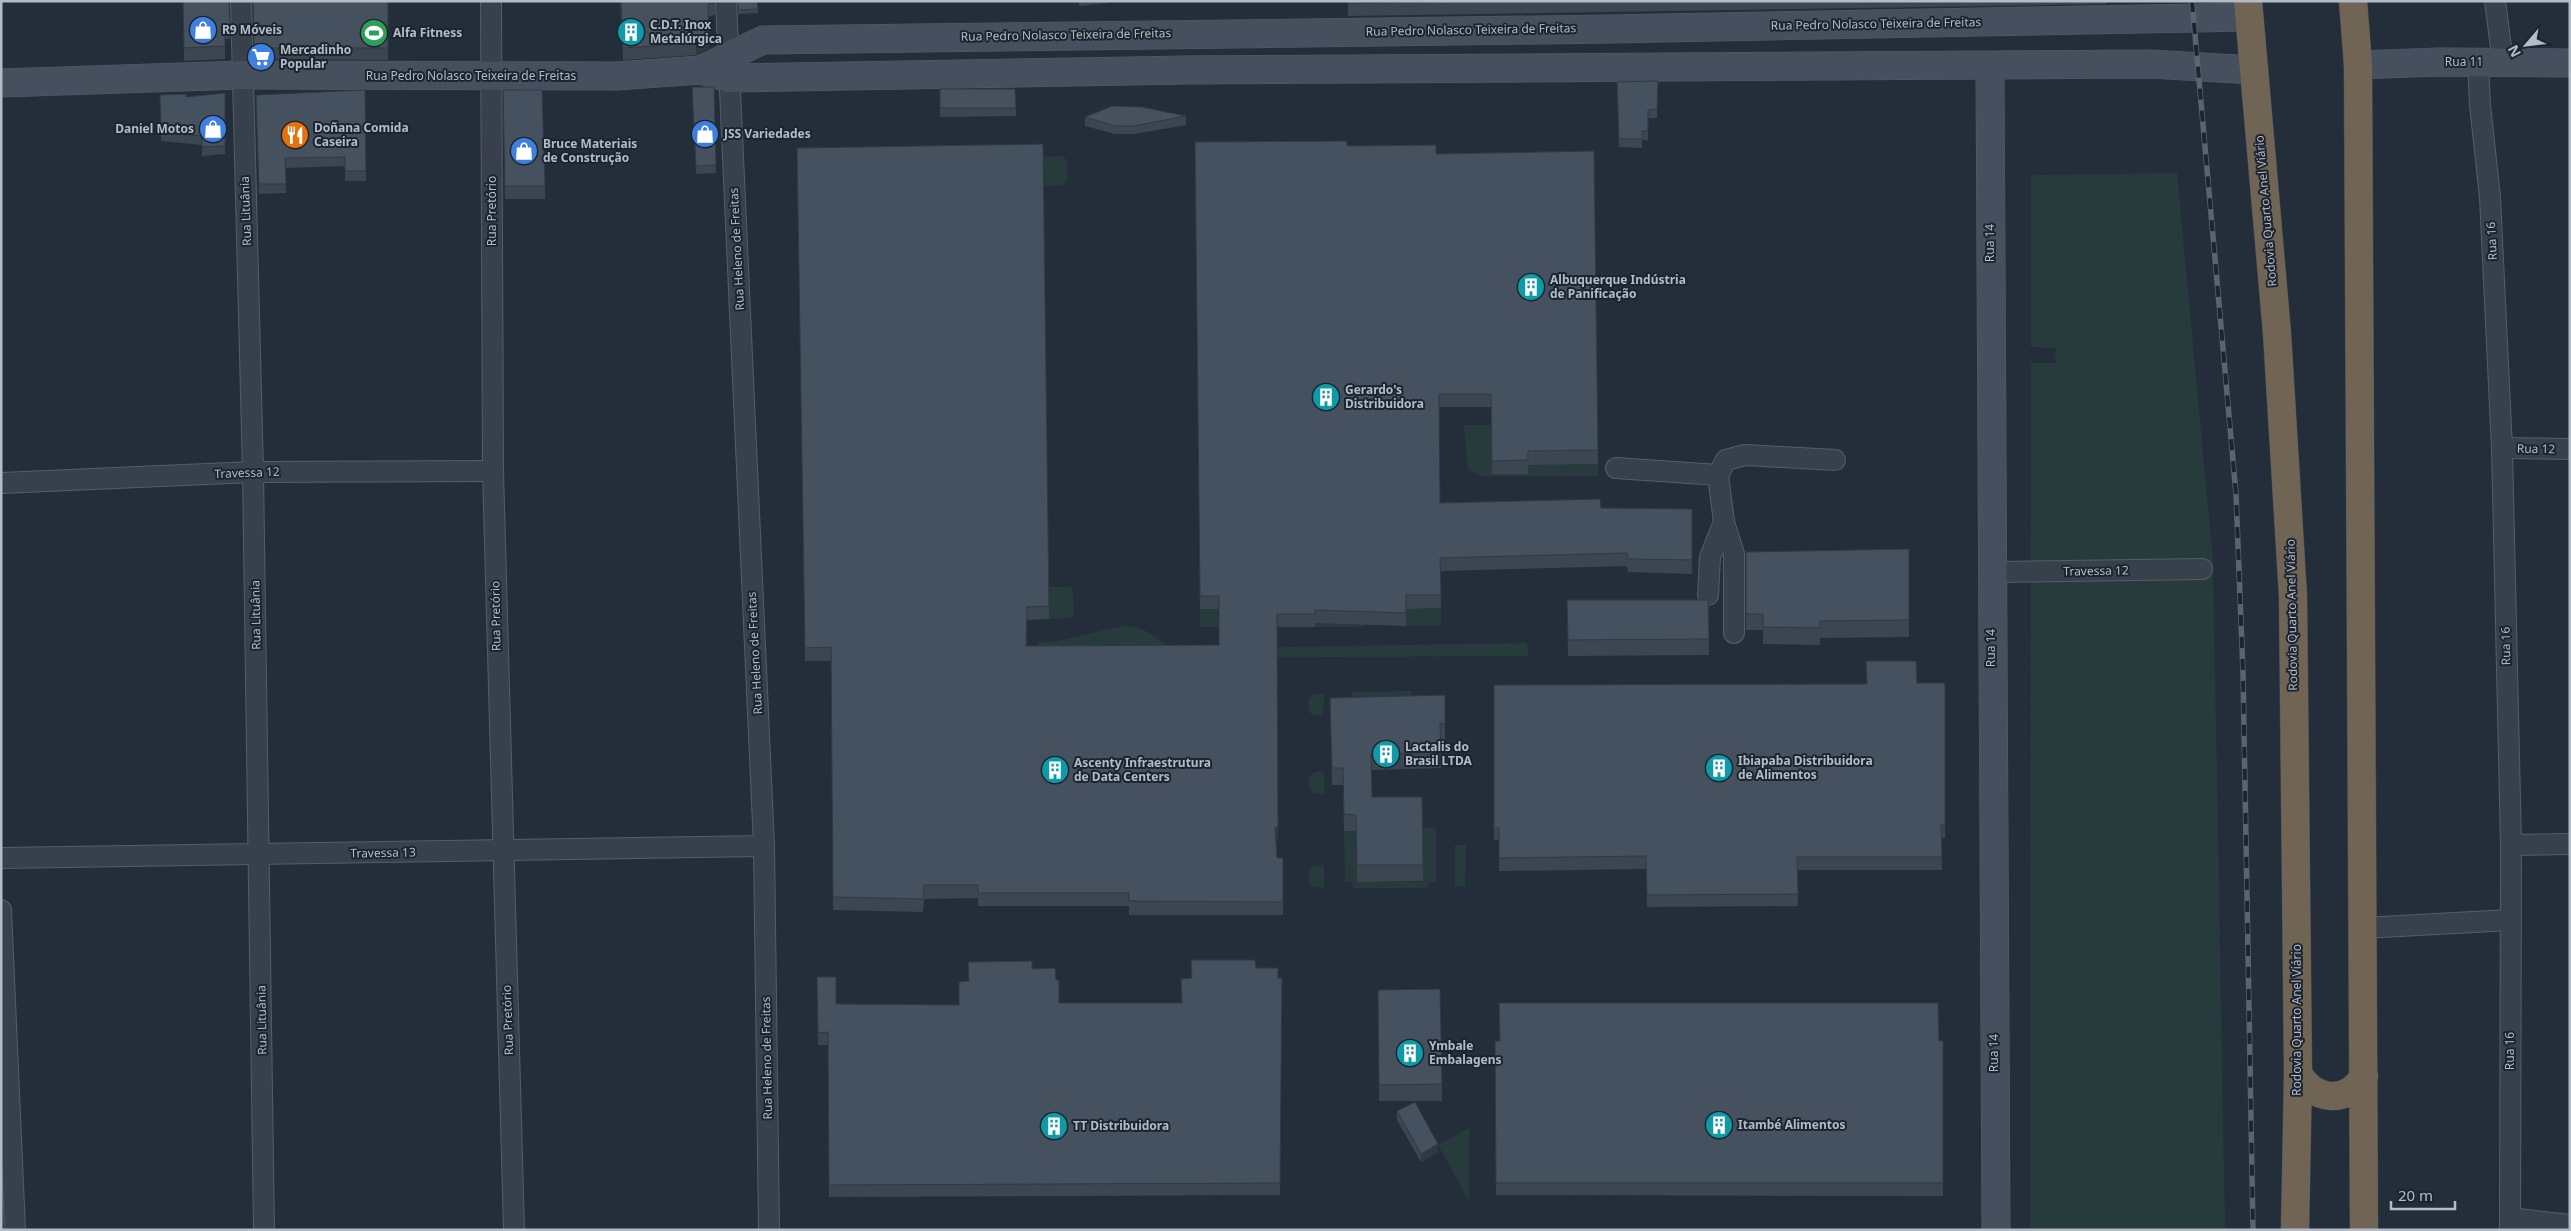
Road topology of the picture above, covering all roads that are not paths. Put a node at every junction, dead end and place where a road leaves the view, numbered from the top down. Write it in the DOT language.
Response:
graph roads {
  1 [pos="241,1"];
  2 [pos="490,1"];
  3 [pos="726,1"];
  4 [pos="2353,1"];
  5 [pos="2495,1"];
  6 [pos="2248,9"];
  7 [pos="2147,10"];
  8 [pos="1611,29"];
  9 [pos="2490,62"];
  10 [pos="2570,63"];
  11 [pos="2358,65"];
  12 [pos="729,66"];
  13 [pos="1990,66"];
  14 [pos="1609,68"];
  15 [pos="2254,70"];
  16 [pos="242,75"];
  17 [pos="491,76"];
  18 [pos="1,83"];
  19 [pos="2502,448"];
  20 [pos="2570,449"];
  21 [pos="1836,460"];
  22 [pos="1616,468"];
  23 [pos="253,472"];
  24 [pos="493,472"];
  25 [pos="1718,475"];
  26 [pos="1,483"];
  27 [pos="1724,522"];
  28 [pos="2202,569"];
  29 [pos="1991,572"];
  30 [pos="1708,595"];
  31 [pos="1734,633"];
  32 [pos="2570,844"];
  33 [pos="2511,845"];
  34 [pos="764,846"];
  35 [pos="502,851"];
  36 [pos="260,856"];
  37 [pos="1,858"];
  38 [pos="1,910"];
  39 [pos="2510,920"];
  40 [pos="2363,928"];
  41 [pos="2298,1073"];
  42 [pos="2364,1076"];
  43 [pos="2510,1224"];
  44 [pos="2570,1225"];
  45 [pos="15,1230"];
  46 [pos="264,1230"];
  47 [pos="514,1230"];
  48 [pos="769,1230"];
  49 [pos="1996,1230"];
  50 [pos="2295,1230"];
  51 [pos="2364,1230"];
  1 -- 16 [label="street, Rua Lituânia"];
  2 -- 17 [label="street, Rua Pretório"];
  3 -- 12 [label="street, Rua Heleno de Freitas"];
  4 -- 11 [label="highway"];
  5 -- 9 [label="street, Rua 16"];
  6 -- 7 [label="main road, Rua Pedro Nolasco Teixeira de Freitas"];
  6 -- 15 [label="highway, Rodovia Quarto Anel Viário"];
  7 -- 8 [label="main road, Rua Pedro Nolasco Teixeira de Freitas"];
  8 -- 12 [label="main road, Rua Pedro Nolasco Teixeira de Freitas"];
  8 -- 14 [label="main road"];
  9 -- 10 [label="main road, Rua 11"];
  9 -- 11 [label="main road, Rua 11"];
  9 -- 19 [label="street, Rua 16"];
  11 -- 40 [label="highway"];
  12 -- 14 [label="main road, Rua Pedro Nolasco Teixeira de Freitas"];
  12 -- 17 [label="main road, Rua Pedro Nolasco Teixeira de Freitas"];
  12 -- 34 [label="street, Rua Heleno de Freitas"];
  13 -- 14 [label="main road, Rua Pedro Nolasco Teixeira de Freitas"];
  13 -- 15 [label="main road, Rua Pedro Nolasco Teixeira de Freitas"];
  13 -- 29 [label="main road, Rua 14"];
  15 -- 41 [label="highway, Rodovia Quarto Anel Viário"];
  16 -- 17 [label="main road, Rua Pedro Nolasco Teixeira de Freitas"];
  16 -- 18 [label="main road, Rua Pedro Nolasco Teixeira de Freitas"];
  16 -- 23 [label="street, Rua Lituânia"];
  17 -- 24 [label="street, Rua Pretório"];
  19 -- 20 [label="street, Rua 12"];
  19 -- 33 [label="street, Rua 16"];
  21 -- 25 [label="street"];
  22 -- 25 [label="street"];
  23 -- 24 [label="street, Travessa 12"];
  23 -- 26 [label="street, Travessa 12"];
  23 -- 36 [label="street, Rua Lituânia"];
  24 -- 35 [label="street, Rua Pretório"];
  25 -- 27 [label="street"];
  27 -- 30 [label="street"];
  27 -- 31 [label="street"];
  28 -- 29 [label="street, Travessa 12"];
  29 -- 49 [label="main road, Rua 14"];
  32 -- 33 [label="street"];
  33 -- 39 [label="street, Rua 16"];
  34 -- 35 [label="street, Travessa 13"];
  34 -- 48 [label="street, Rua Heleno de Freitas"];
  35 -- 36 [label="street, Travessa 13"];
  35 -- 47 [label="street, Rua Pretório"];
  36 -- 37 [label="street, Travessa 13"];
  36 -- 46 [label="street, Rua Lituânia"];
  38 -- 45 [label="street"];
  39 -- 40 [label="street"];
  39 -- 43 [label="street, Rua 16"];
  40 -- 42 [label="highway"];
  41 -- 42 [label="highway"];
  41 -- 50 [label="highway, Rodovia Quarto Anel Viário"];
  42 -- 51 [label="highway"];
  43 -- 44 [label="street"];
}
